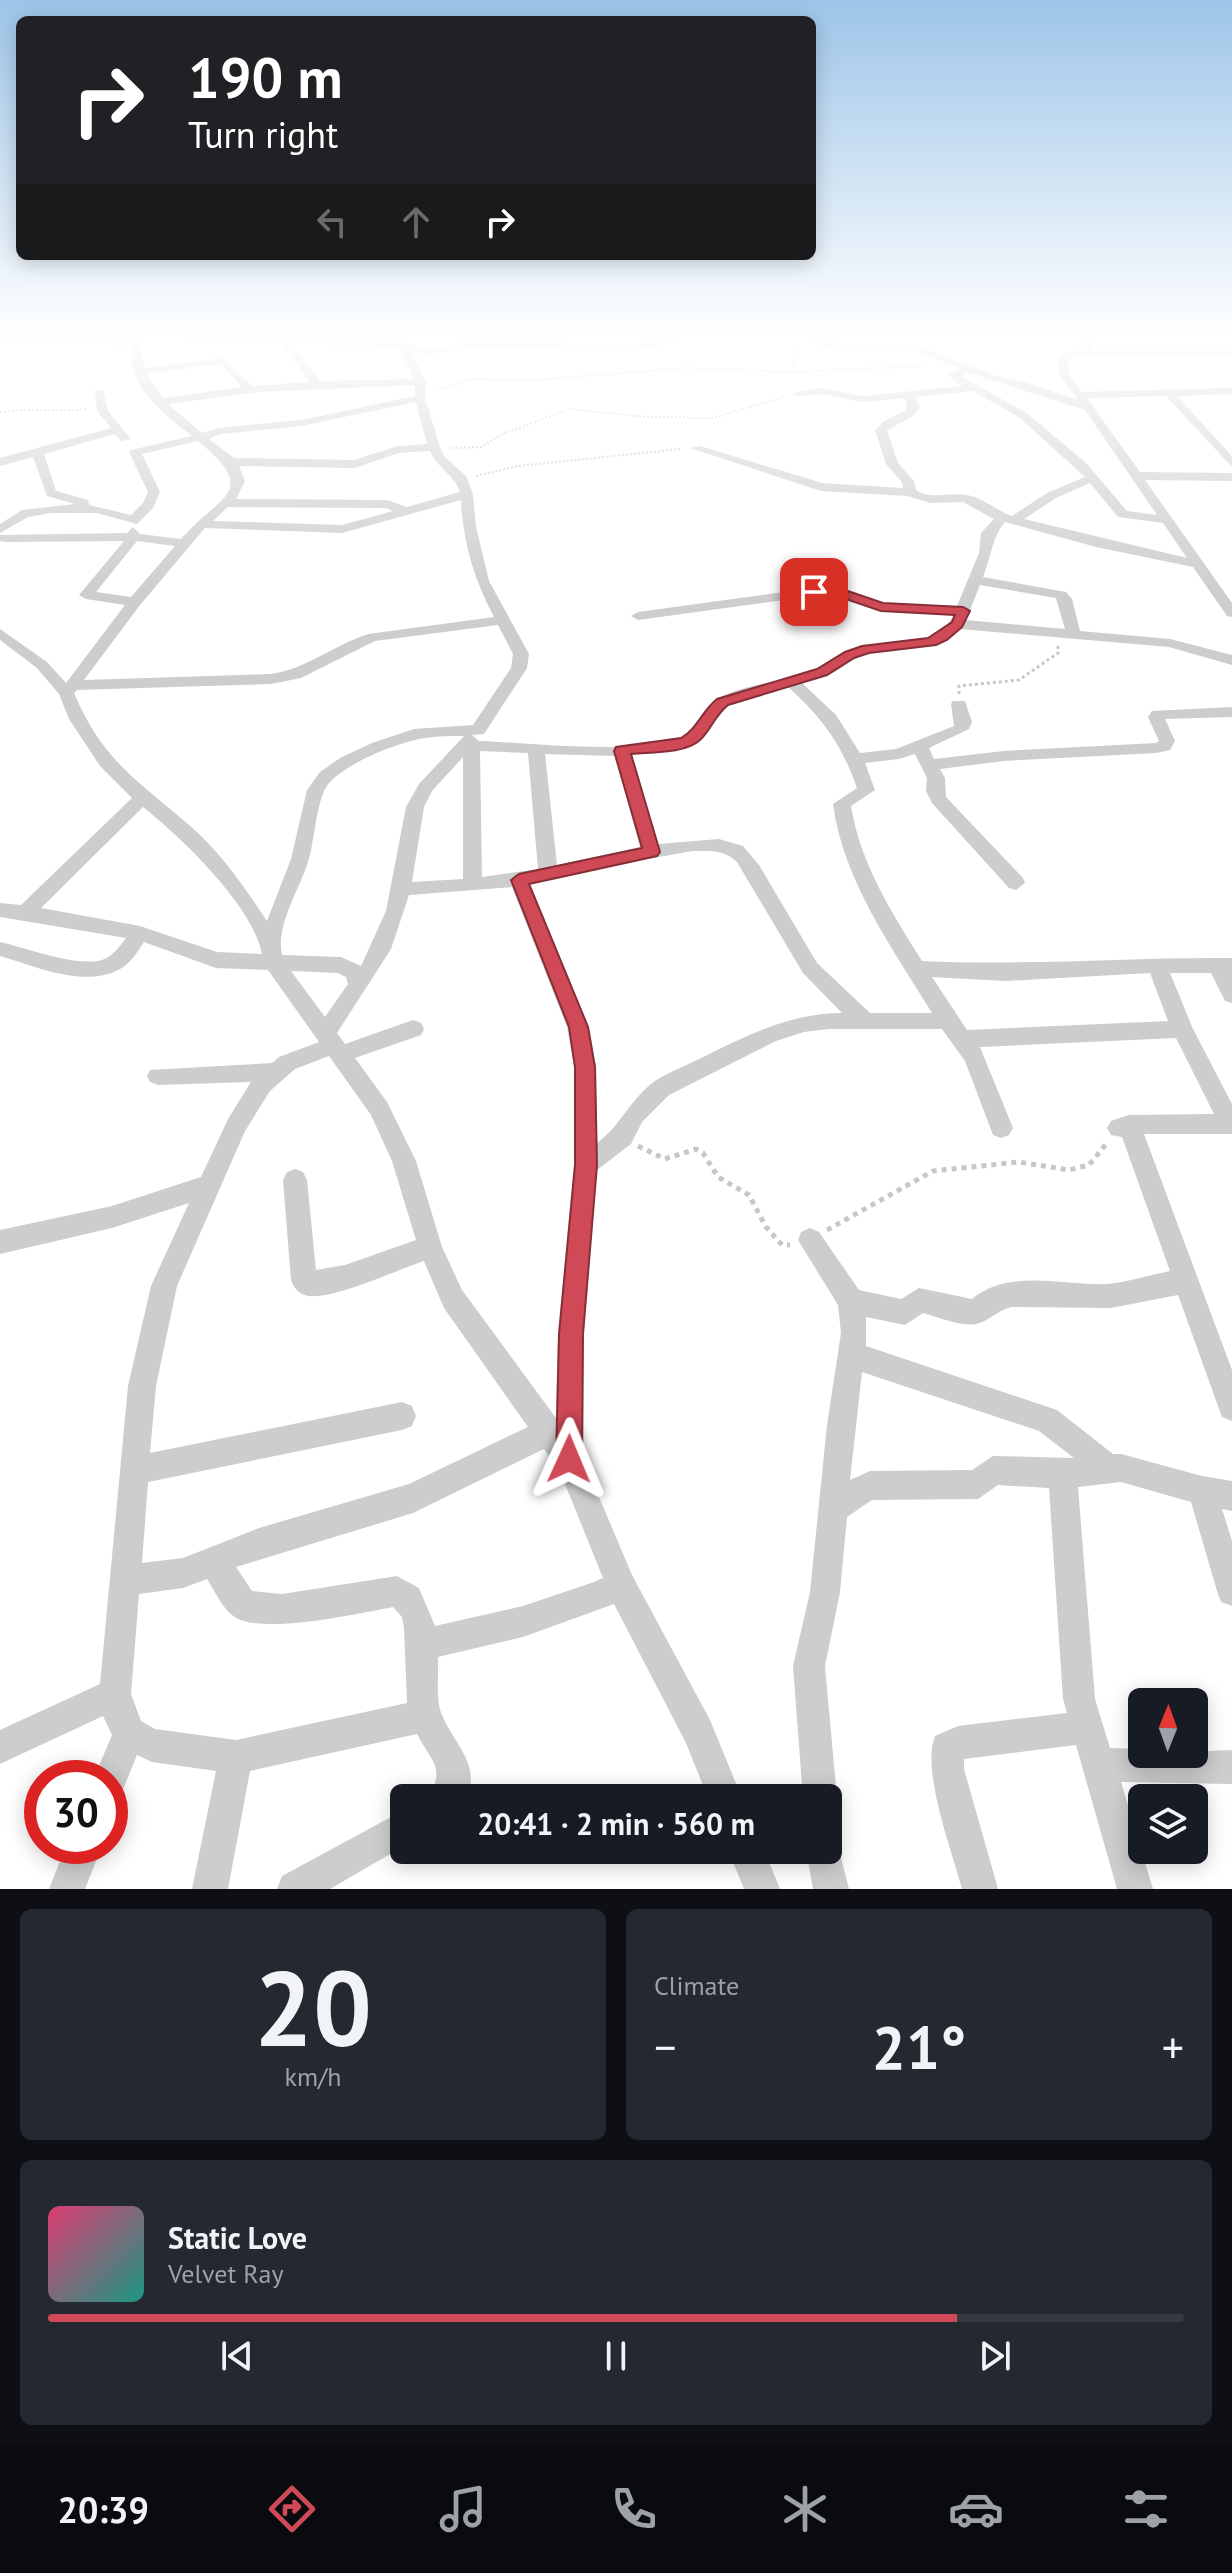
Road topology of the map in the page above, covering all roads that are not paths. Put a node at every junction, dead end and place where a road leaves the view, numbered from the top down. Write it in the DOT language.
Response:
graph roads {
  1 [pos="111,420"];
  2 [pos="179,420"];
  3 [pos="311,420"];
  4 [pos="428,420"];
  5 [pos="893,420"];
  6 [pos="1029,420"];
  7 [pos="1098,420"];
  8 [pos="1193,420"];
  9 [pos="118,430"];
  10 [pos="203,437"];
  11 [pos="434,447"];
  12 [pos="696,448"];
  13 [pos="135,452"];
  14 [pos="38,453"];
  15 [pos="0,462"];
  16 [pos="231,462"];
  17 [pos="1232,463"];
  18 [pos="1137,476"];
  19 [pos="1092,479"];
  20 [pos="1230,479"];
  21 [pos="465,487"];
  22 [pos="910,492"];
  23 [pos="228,503"];
  24 [pos="107,509"];
  25 [pos="406,511"];
  26 [pos="1009,519"];
  27 [pos="1168,520"];
  28 [pos="132,521"];
  29 [pos="201,524"];
  30 [pos="2,535"];
  31 [pos="134,537"];
  32 [pos="186,544"];
  33 [pos="1199,564"];
  34 [pos="977,580"];
  35 [pos="135,602"];
  36 [pos="1232,613"];
  37 [pos="638,616"];
  38 [pos="960,618"];
  39 [pos="501,620"];
  40 [pos="0,633"];
  41 [pos="1066,635"];
  42 [pos="1232,660"];
  43 [pos="793,683"];
  44 [pos="69,689"];
  45 [pos="959,704"];
  46 [pos="1232,712"];
  47 [pos="473,739"];
  48 [pos="918,744"];
  49 [pos="536,747"];
  50 [pos="622,751"];
  51 [pos="856,759"];
  52 [pos="929,765"];
  53 [pos="142,798"];
  54 [pos="651,852"];
  55 [pos="548,874"];
  56 [pos="519,880"];
  57 [pos="1016,883"];
  58 [pos="473,885"];
  59 [pos="401,889"];
  60 [pos="0,910"];
  61 [pos="25,912"];
  62 [pos="140,933"];
  63 [pos="269,940"];
  64 [pos="0,949"];
  65 [pos="273,961"];
  66 [pos="1157,965"];
  67 [pos="1225,966"];
  68 [pos="918,969"];
  69 [pos="359,985"];
  70 [pos="1232,995"];
  71 [pos="948,1021"];
  72 [pos="867,1023"];
  73 [pos="413,1029"];
  74 [pos="1182,1029"];
  75 [pos="964,1039"];
  76 [pos="333,1045"];
  77 [pos="274,1072"];
  78 [pos="158,1076"];
  79 [pos="1001,1128"];
  80 [pos="586,1165"];
  81 [pos="295,1180"];
  82 [pos="210,1185"];
  83 [pos="810,1240"];
  84 [pos="0,1242"];
  85 [pos="430,1247"];
  86 [pos="1184,1282"];
  87 [pos="851,1301"];
  88 [pos="852,1355"];
  89 [pos="1232,1407"];
  90 [pos="402,1416"];
  91 [pos="547,1433"];
  92 [pos="569,1459"];
  93 [pos="1105,1467"];
  94 [pos="134,1470"];
  95 [pos="1063,1474"];
  96 [pos="1202,1491"];
  97 [pos="1232,1496"];
  98 [pos="836,1507"];
  99 [pos="214,1562"];
  100 [pos="1230,1580"];
  101 [pos="124,1581"];
  102 [pos="621,1586"];
  103 [pos="422,1645"];
  104 [pos="115,1694"];
  105 [pos="425,1716"];
  106 [pos="1085,1727"];
  107 [pos="129,1733"];
  108 [pos="0,1747"];
  109 [pos="236,1757"];
  110 [pos="118,1760"];
  111 [pos="1098,1765"];
  112 [pos="1232,1767"];
  113 [pos="454,1784"];
  114 [pos="719,1784"];
  115 [pos="819,1784"];
  116 [pos="390,1836"];
  117 [pos="77,1864"];
  118 [pos="752,1864"];
  119 [pos="827,1864"];
  120 [pos="311,1884"];
  121 [pos="67,1889"];
  122 [pos="210,1889"];
  123 [pos="762,1889"];
  124 [pos="831,1889"];
  125 [pos="980,1889"];
  126 [pos="1135,1889"];
  1 -- 9 [label="street"];
  2 -- 10 [label="street"];
  3 -- 10 [label="street"];
  4 -- 11 [label="street"];
  5 -- 22 [label="street"];
  6 -- 19 [label="street"];
  7 -- 18 [label="street"];
  8 -- 17 [label="street"];
  9 -- 13 [label="street"];
  9 -- 14 [label="street"];
  10 -- 13 [label="street"];
  10 -- 16 [label="street"];
  11 -- 16 [label="street"];
  11 -- 21 [label="street"];
  12 -- 22 [label="street"];
  13 -- 28 [label="street"];
  14 -- 15 [label="street"];
  14 -- 24 [label="street"];
  16 -- 23 [label="street"];
  18 -- 20 [label="street"];
  18 -- 27 [label="street"];
  19 -- 26 [label="street"];
  19 -- 27 [label="street"];
  21 -- 25 [label="street"];
  21 -- 39 [label="street"];
  22 -- 26 [label="street"];
  23 -- 25 [label="street"];
  23 -- 29 [label="street"];
  24 -- 28 [label="street"];
  24 -- 30 [label="street"];
  25 -- 29 [label="street"];
  26 -- 33 [label="street"];
  26 -- 34 [label="street"];
  27 -- 33 [label="street"];
  28 -- 31 [label="street"];
  29 -- 32 [label="street"];
  30 -- 31 [label="street"];
  31 -- 32 [label="street"];
  31 -- 35 [label="street"];
  32 -- 35 [label="street"];
  33 -- 36 [label="street"];
  34 -- 38 [label="street"];
  34 -- 41 [label="street"];
  35 -- 44 [label="street"];
  37 -- 38 [label="street"];
  38 -- 41 [label="street"];
  38 -- 43 [label="street"];
  39 -- 44 [label="street"];
  39 -- 47 [label="street"];
  40 -- 44 [label="street"];
  41 -- 42 [label="street"];
  43 -- 50 [label="street"];
  43 -- 51 [label="street"];
  44 -- 53 [label="street"];
  45 -- 48 [label="street"];
  46 -- 52 [label="street"];
  47 -- 49 [label="street"];
  47 -- 58 [label="street"];
  47 -- 59 [label="street"];
  47 -- 63 [label="street"];
  48 -- 51 [label="street"];
  48 -- 52 [label="street"];
  49 -- 50 [label="street"];
  49 -- 55 [label="street"];
  50 -- 54 [label="street"];
  51 -- 68 [label="street"];
  52 -- 57 [label="street"];
  53 -- 61 [label="street"];
  53 -- 63 [label="street"];
  54 -- 55 [label="street"];
  54 -- 72 [label="street"];
  55 -- 56 [label="street"];
  56 -- 58 [label="street"];
  56 -- 80 [label="street"];
  58 -- 59 [label="street"];
  59 -- 69 [label="street"];
  60 -- 61 [label="street"];
  61 -- 62 [label="street"];
  62 -- 64 [label="street"];
  62 -- 65 [label="street"];
  63 -- 65 [label="street"];
  65 -- 69 [label="street"];
  65 -- 76 [label="street"];
  66 -- 67 [label="street"];
  66 -- 68 [label="street"];
  66 -- 74 [label="street"];
  67 -- 70 [label="street"];
  68 -- 71 [label="street"];
  69 -- 76 [label="street"];
  71 -- 72 [label="street"];
  71 -- 75 [label="street"];
  72 -- 80 [label="street"];
  73 -- 76 [label="street"];
  74 -- 75 [label="street"];
  74 -- 86 [label="street"];
  75 -- 79 [label="street"];
  76 -- 77 [label="street"];
  76 -- 85 [label="street"];
  77 -- 78 [label="street"];
  77 -- 82 [label="street"];
  80 -- 92 [label="street"];
  81 -- 85 [label="street"];
  82 -- 84 [label="street"];
  82 -- 94 [label="street"];
  83 -- 87 [label="street"];
  85 -- 91 [label="street"];
  86 -- 87 [label="street"];
  86 -- 89 [label="street"];
  87 -- 88 [label="street"];
  88 -- 93 [label="street"];
  88 -- 98 [label="street"];
  90 -- 94 [label="street"];
  91 -- 92 [label="street"];
  91 -- 99 [label="street"];
  92 -- 102 [label="street"];
  93 -- 95 [label="street"];
  93 -- 96 [label="street"];
  94 -- 101 [label="street"];
  95 -- 98 [label="street"];
  95 -- 106 [label="street"];
  96 -- 97 [label="street"];
  96 -- 100 [label="street"];
  98 -- 115 [label="street"];
  99 -- 101 [label="street"];
  99 -- 103 [label="street"];
  101 -- 104 [label="street"];
  102 -- 103 [label="street"];
  102 -- 114 [label="street"];
  103 -- 105 [label="street"];
  104 -- 107 [label="street"];
  104 -- 108 [label="street"];
  105 -- 109 [label="street"];
  105 -- 113 [label="street"];
  106 -- 111 [label="street"];
  106 -- 125 [label="street"];
  107 -- 109 [label="street"];
  107 -- 110 [label="street"];
  109 -- 122 [label="street"];
  111 -- 112 [label="street"];
  111 -- 126 [label="street"];
  116 -- 120 [label="street"];
  117 -- 121 [label="street"];
  118 -- 123 [label="street"];
  119 -- 124 [label="street"];
}
